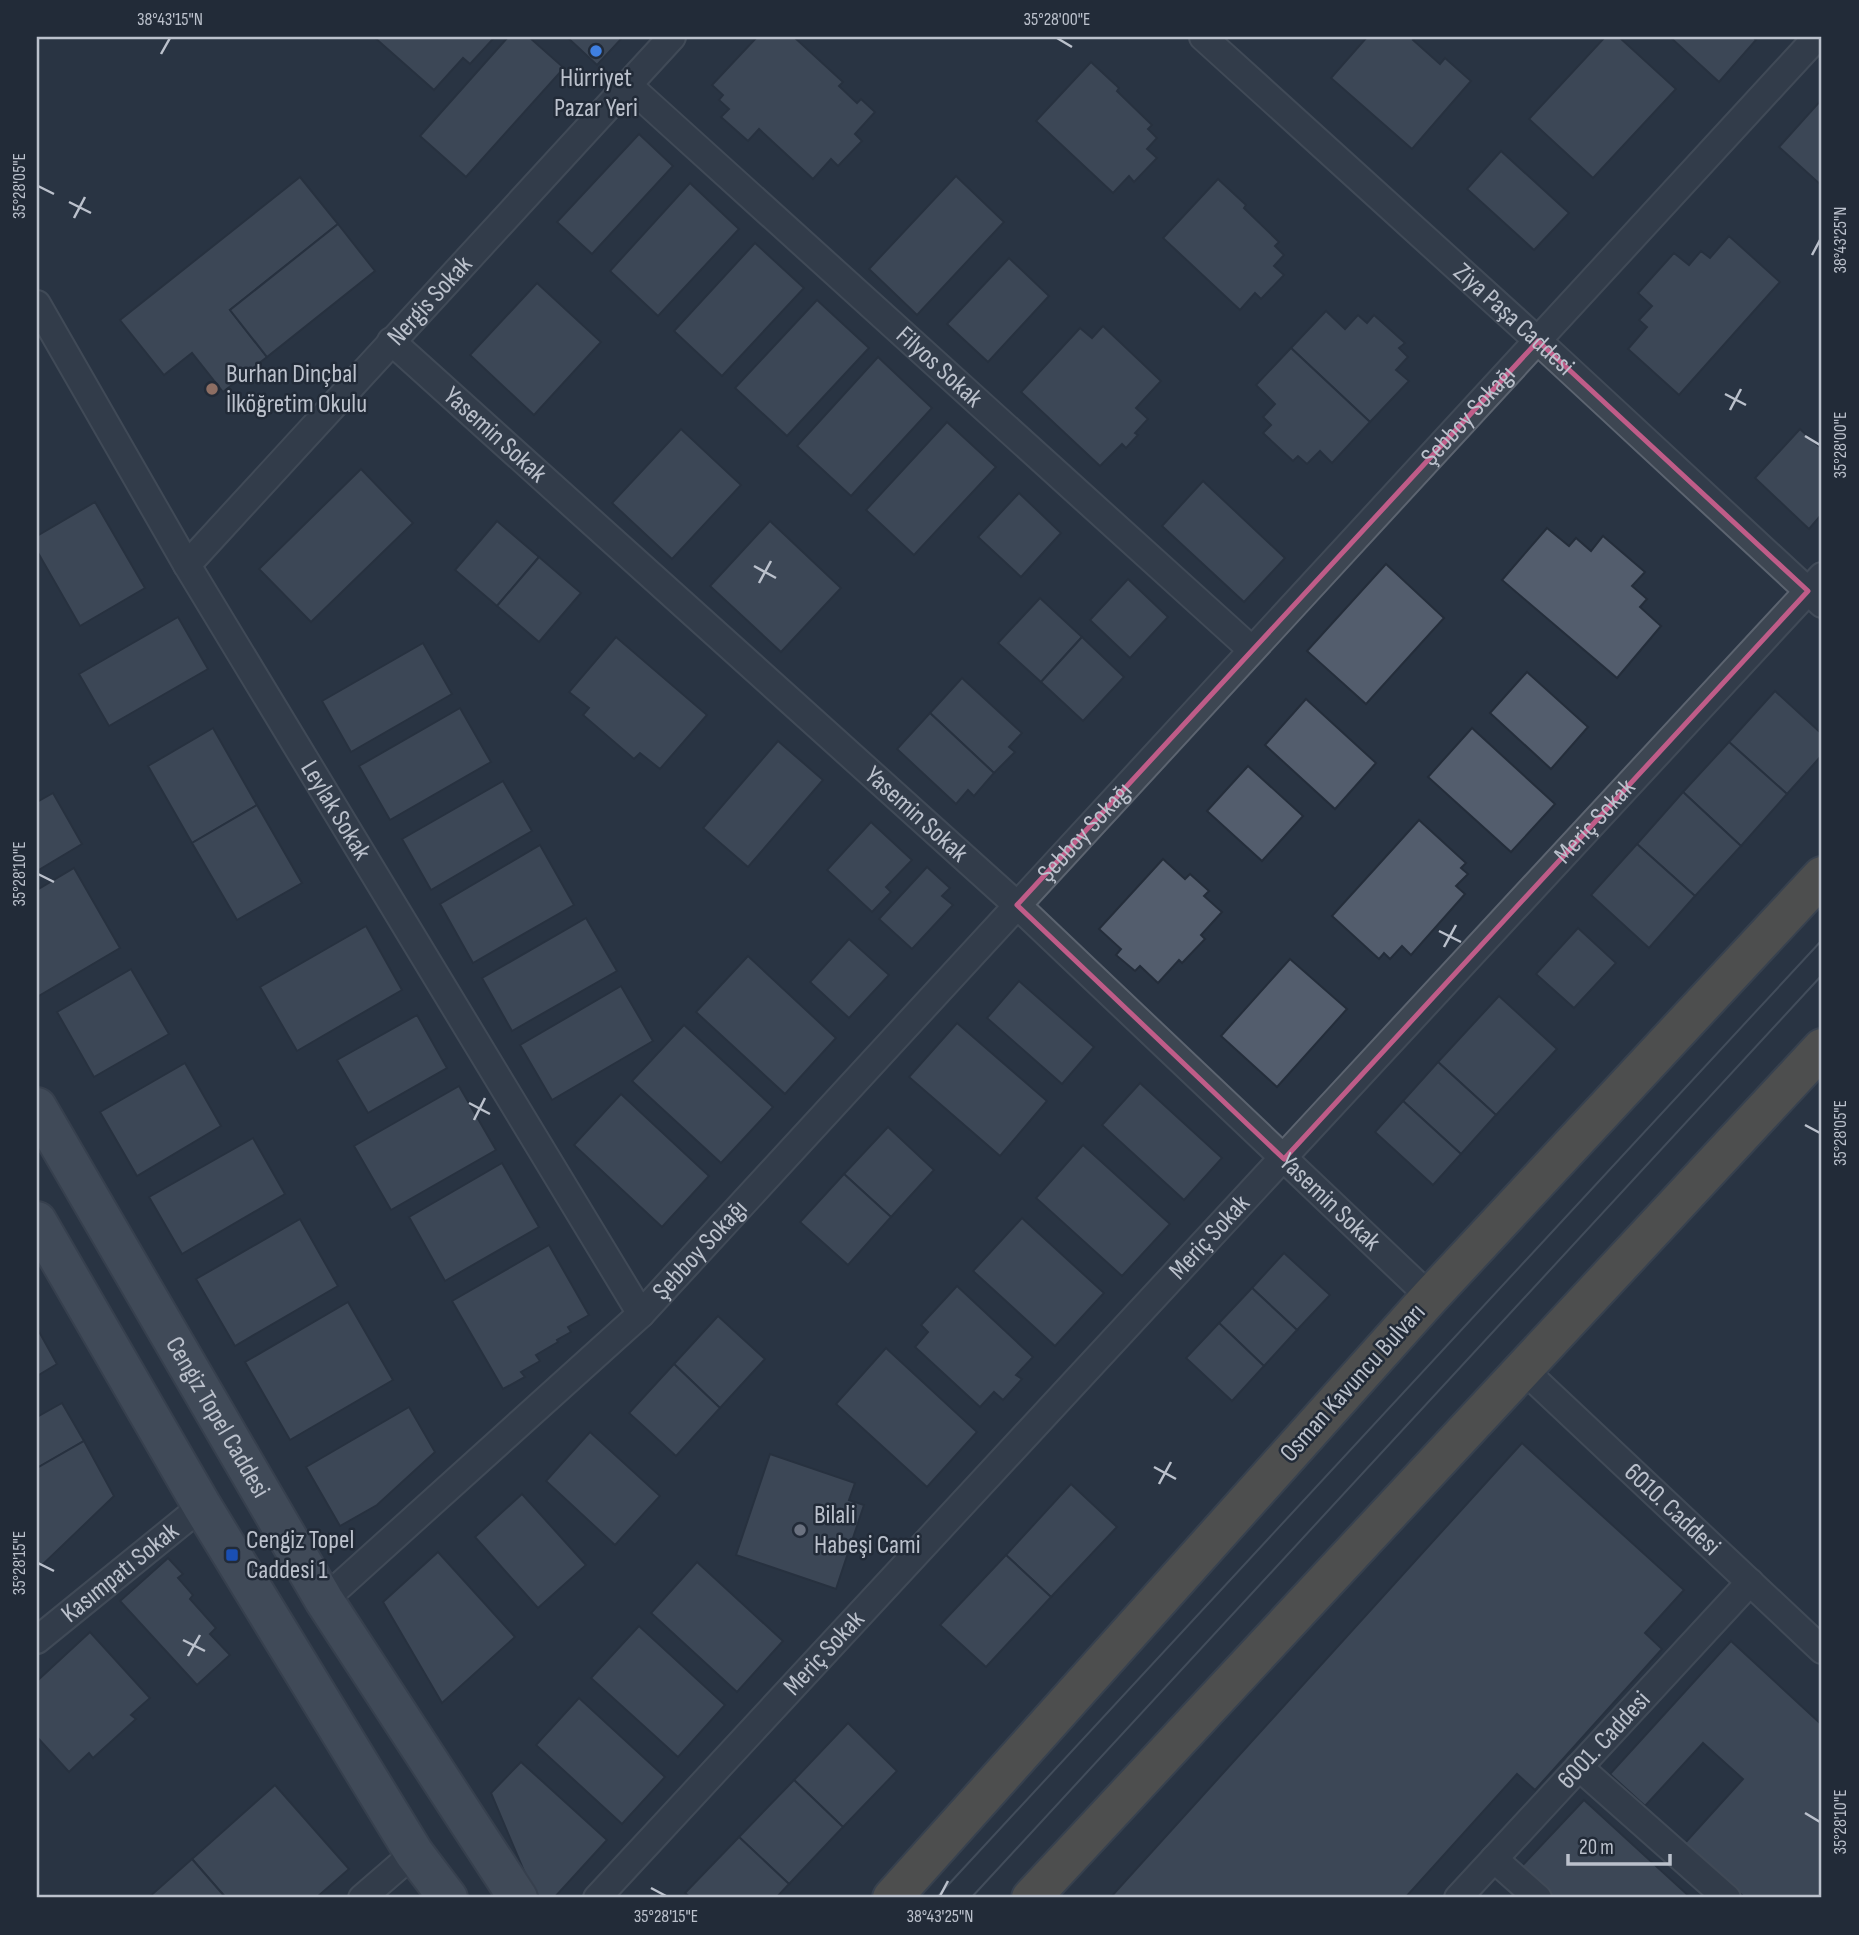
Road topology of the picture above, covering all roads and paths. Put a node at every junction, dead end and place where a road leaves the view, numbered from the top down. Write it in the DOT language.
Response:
graph roads {
  1 [pos="672,37"];
  2 [pos="1203,37"];
  3 [pos="1815,37"];
  4 [pos="628,85"];
  5 [pos="37,304"];
  6 [pos="391,341"];
  7 [pos="1538,341"];
  8 [pos="187,565"];
  9 [pos="1818,591"];
  10 [pos="1252,650"];
  11 [pos="1822,876"];
  12 [pos="1017,905"];
  13 [pos="1822,1048"];
  14 [pos="37,1107"];
  15 [pos="1284,1159"];
  16 [pos="37,1221"];
  17 [pos="1430,1297"];
  18 [pos="641,1314"];
  19 [pos="1523,1369"];
  20 [pos="202,1506"];
  21 [pos="1750,1582"];
  22 [pos="324,1600"];
  23 [pos="37,1640"];
  24 [pos="1822,1650"];
  25 [pos="1579,1767"];
  26 [pos="414,1853"];
  27 [pos="1494,1859"];
  28 [pos="362,1898"];
  29 [pos="448,1898"];
  30 [pos="518,1898"];
  31 [pos="597,1898"];
  32 [pos="892,1898"];
  33 [pos="1031,1898"];
  34 [pos="1458,1898"];
  35 [pos="1538,1898"];
  36 [pos="1727,1898"];
  1 -- 4 [label="street, Nergis Sokak"];
  2 -- 7 [label="street, Ziya Paşa Caddesi"];
  3 -- 7 [label="street, Şebboy Sokağı"];
  4 -- 6 [label="street, Nergis Sokak"];
  4 -- 10 [label="street, Filyos Sokak"];
  5 -- 8 [label="street, Leylak Sokak"];
  6 -- 8 [label="street, Nergis Sokak"];
  6 -- 12 [label="street, Yasemin Sokak"];
  7 -- 9 [label="street, Ziya Paşa Caddesi"];
  7 -- 10 [label="street, Şebboy Sokağı"];
  8 -- 18 [label="street, Leylak Sokak"];
  9 -- 15 [label="street, Meriç Sokak"];
  10 -- 12 [label="street, Şebboy Sokağı"];
  11 -- 17 [label="highway, Osman Kavuncu Bulvarı"];
  12 -- 15 [label="street, Yasemin Sokak"];
  12 -- 18 [label="street, Şebboy Sokağı"];
  13 -- 19 [label="highway"];
  14 -- 22 [label="main road, Cengiz Topel Caddesi"];
  15 -- 17 [label="street, Yasemin Sokak"];
  15 -- 31 [label="street, Meriç Sokak"];
  16 -- 20 [label="main road"];
  17 -- 32 [label="highway, Osman Kavuncu Bulvarı"];
  18 -- 22 [label="street, Şebboy Sokağı"];
  19 -- 21 [label="street, 6010. Caddesi"];
  19 -- 33 [label="highway"];
  20 -- 23 [label="street, Kasımpatı Sokak"];
  20 -- 26 [label="main road"];
  21 -- 24 [label="street, 6010. Caddesi"];
  21 -- 25 [label="street, 6001. Caddesi"];
  22 -- 30 [label="main road, Cengiz Topel Caddesi"];
  25 -- 27 [label="street, 6001. Caddesi"];
  25 -- 36 [label="street"];
  26 -- 28 [label="street"];
  26 -- 29 [label="main road"];
  27 -- 34 [label="street, 6001. Caddesi"];
  27 -- 35 [label="street"];
}
